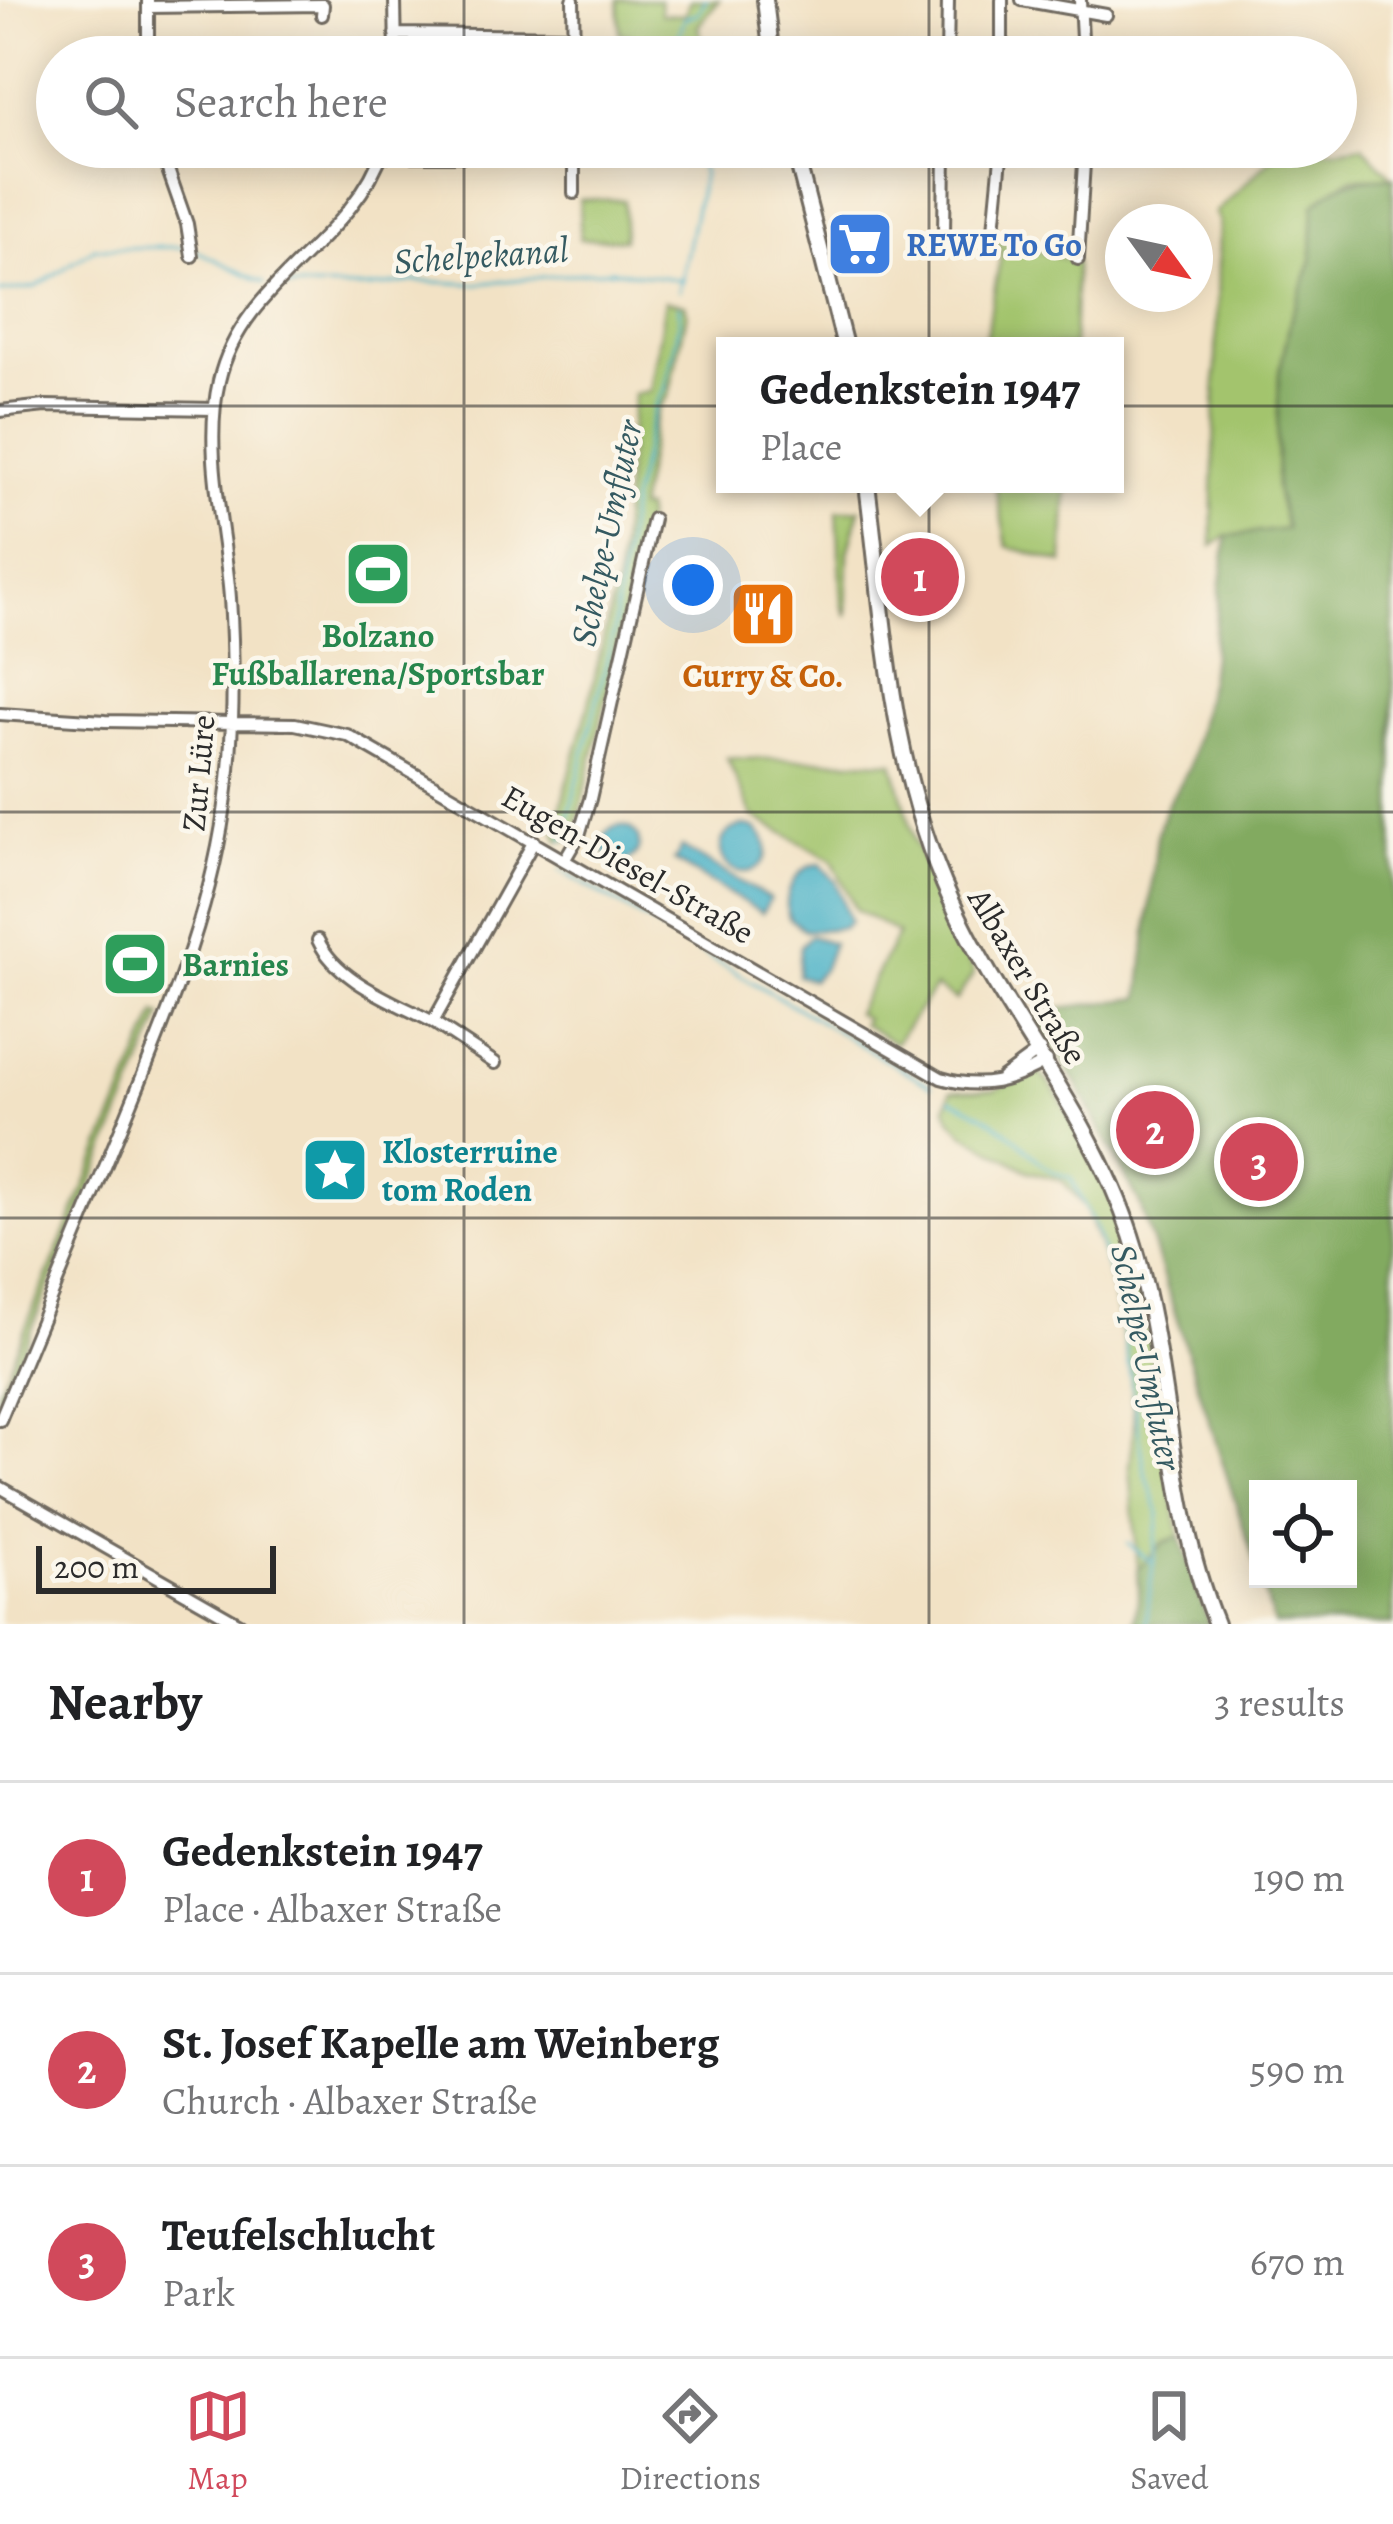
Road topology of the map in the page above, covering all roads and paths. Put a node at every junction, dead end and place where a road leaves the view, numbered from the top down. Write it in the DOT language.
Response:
graph roads {
  1 [pos="395,0"];
  2 [pos="573,0"];
  3 [pos="765,0"];
  4 [pos="949,0"];
  5 [pos="1001,0"];
  6 [pos="1022,0"];
  7 [pos="148,4"];
  8 [pos="1080,6"];
  9 [pos="322,15"];
  10 [pos="1106,16"];
  11 [pos="395,34"];
  12 [pos="148,36"];
  13 [pos="574,36"];
  14 [pos="769,36"];
  15 [pos="948,36"];
  16 [pos="1002,36"];
  17 [pos="1082,36"];
  18 [pos="166,168"];
  19 [pos="374,168"];
  20 [pos="574,168"];
  21 [pos="799,168"];
  22 [pos="945,168"];
  23 [pos="1000,168"];
  24 [pos="1084,168"];
  25 [pos="574,193"];
  26 [pos="944,235"];
  27 [pos="992,241"];
  28 [pos="191,250"];
  29 [pos="1078,259"];
  30 [pos="843,337"];
  31 [pos="214,410"];
  32 [pos="0,411"];
  33 [pos="868,493"];
  34 [pos="653,519"];
  35 [pos="0,714"];
  36 [pos="231,722"];
  37 [pos="534,841"];
  38 [pos="565,859"];
  39 [pos="318,940"];
  40 [pos="433,1022"];
  41 [pos="1020,1022"];
  42 [pos="1043,1056"];
  43 [pos="495,1063"];
  44 [pos="1016,1067"];
  45 [pos="988,1085"];
  46 [pos="0,1420"];
  47 [pos="0,1487"];
  48 [pos="240,1624"];
  49 [pos="1216,1624"];
  1 -- 11 [label="street"];
  2 -- 13 [label="street"];
  3 -- 14 [label="main road"];
  4 -- 15 [label="street"];
  5 -- 16 [label="street"];
  6 -- 8 [label="street"];
  7 -- 9 [label="street"];
  7 -- 12 [label="street"];
  8 -- 10 [label="street"];
  8 -- 17 [label="street"];
  11 -- 13 [label="street"];
  18 -- 28 [label="street"];
  19 -- 31 [label="street, Zur Lüre"];
  20 -- 25 [label="street"];
  21 -- 30 [label="main road"];
  22 -- 26 [label="street"];
  23 -- 27 [label="street"];
  24 -- 29 [label="street"];
  31 -- 32 [label="street"];
  31 -- 36 [label="street, Zur Lüre"];
  33 -- 41 [label="main road, Albaxer Straße"];
  34 -- 38 [label="street"];
  35 -- 36 [label="street, Eugen-Diesel-Straße"];
  36 -- 37 [label="street, Eugen-Diesel-Straße"];
  36 -- 46 [label="street, Zur Lüre"];
  37 -- 38 [label="street, Eugen-Diesel-Straße"];
  37 -- 40 [label="street"];
  38 -- 45 [label="street, Eugen-Diesel-Straße"];
  39 -- 40 [label="street"];
  40 -- 43 [label="street"];
  41 -- 42 [label="main road, Albaxer Straße"];
  41 -- 44 [label="street"];
  42 -- 44 [label="street"];
  42 -- 45 [label="street"];
  42 -- 49 [label="main road, Albaxer Straße"];
  44 -- 45 [label="street"];
  47 -- 48 [label="street"];
}
